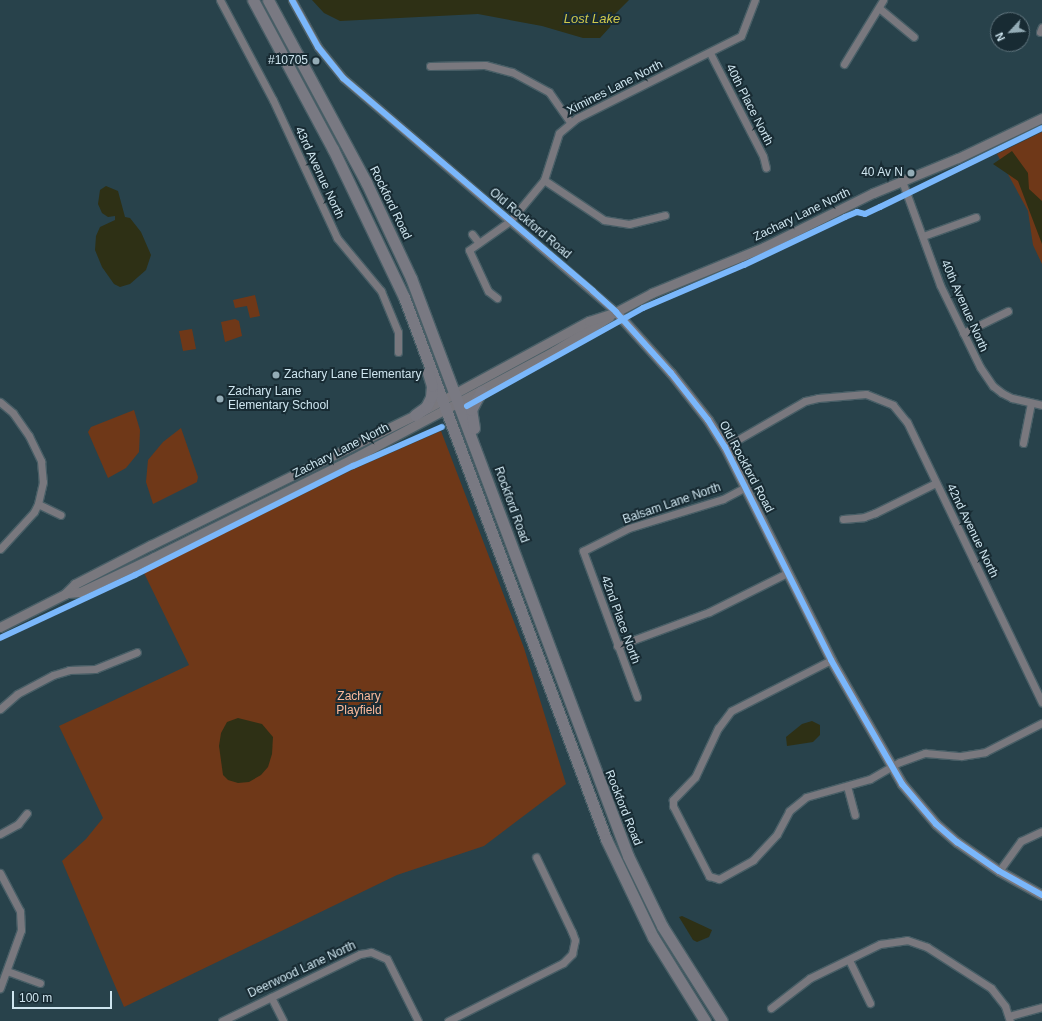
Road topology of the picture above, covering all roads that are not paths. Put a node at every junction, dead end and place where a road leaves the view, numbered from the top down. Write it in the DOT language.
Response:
graph roads {
  1 [pos="220,0"];
  2 [pos="253,0"];
  3 [pos="268,0"];
  4 [pos="292,0"];
  5 [pos="756,0"];
  6 [pos="883,0"];
  7 [pos="879,8"];
  8 [pos="914,37"];
  9 [pos="710,53"];
  10 [pos="844,64"];
  11 [pos="430,66"];
  12 [pos="1042,118"];
  13 [pos="570,122"];
  14 [pos="766,168"];
  15 [pos="544,180"];
  16 [pos="902,181"];
  17 [pos="665,215"];
  18 [pos="976,217"];
  19 [pos="510,221"];
  20 [pos="472,234"];
  21 [pos="923,236"];
  22 [pos="479,243"];
  23 [pos="497,298"];
  24 [pos="1008,311"];
  25 [pos="616,312"];
  26 [pos="418,330"];
  27 [pos="963,334"];
  28 [pos="549,342"];
  29 [pos="398,352"];
  30 [pos="554,352"];
  31 [pos="482,391"];
  32 [pos="455,393"];
  33 [pos="444,399"];
  34 [pos="0,402"];
  35 [pos="1031,403"];
  36 [pos="459,404"];
  37 [pos="1042,405"];
  38 [pos="447,410"];
  39 [pos="415,415"];
  40 [pos="1023,443"];
  41 [pos="725,447"];
  42 [pos="936,483"];
  43 [pos="746,487"];
  44 [pos="38,504"];
  45 [pos="497,506"];
  46 [pos="61,515"];
  47 [pos="843,519"];
  48 [pos="0,550"];
  49 [pos="583,551"];
  50 [pos="787,573"];
  51 [pos="68,592"];
  52 [pos="0,627"];
  53 [pos="618,646"];
  54 [pos="137,652"];
  55 [pos="831,660"];
  56 [pos="637,697"];
  57 [pos="1042,702"];
  58 [pos="0,709"];
  59 [pos="1042,723"];
  60 [pos="891,767"];
  61 [pos="847,786"];
  62 [pos="27,813"];
  63 [pos="855,815"];
  64 [pos="1042,831"];
  65 [pos="0,834"];
  66 [pos="536,857"];
  67 [pos="999,871"];
  68 [pos="0,873"];
  69 [pos="1042,895"];
  70 [pos="849,960"];
  71 [pos="7,971"];
  72 [pos="40,983"];
  73 [pos="0,988"];
  74 [pos="271,997"];
  75 [pos="870,1003"];
  76 [pos="772,1008"];
  77 [pos="1042,1008"];
  78 [pos="1010,1018"];
  79 [pos="222,1021"];
  80 [pos="283,1021"];
  81 [pos="418,1021"];
  82 [pos="448,1021"];
  83 [pos="705,1021"];
  84 [pos="722,1021"];
  1 -- 29 [label="street, 43rd Avenue North"];
  2 -- 26 [label="main road"];
  3 -- 32 [label="main road, Rockford Road"];
  4 -- 19 [label="street, Old Rockford Road"];
  5 -- 9 [label="street, Ximines Lane North"];
  6 -- 7 [label="street"];
  7 -- 8 [label="street"];
  7 -- 10 [label="street"];
  9 -- 13 [label="street, Ximines Lane North"];
  9 -- 14 [label="street, 40th Place North"];
  11 -- 13 [label="street"];
  12 -- 16 [label="street, Zachary Lane North"];
  13 -- 15 [label="street, Ximines Lane North"];
  15 -- 17 [label="street"];
  15 -- 19 [label="street, Ximines Lane North"];
  16 -- 21 [label="street, 40th Avenue North"];
  16 -- 25 [label="street, Zachary Lane North"];
  18 -- 21 [label="street"];
  19 -- 22 [label="street, Ximines Lane North"];
  19 -- 25 [label="street, Old Rockford Road"];
  20 -- 22 [label="street"];
  21 -- 27 [label="street, 40th Avenue North"];
  22 -- 23 [label="street, Ximines Lane North"];
  24 -- 27 [label="street"];
  25 -- 28 [label="street, Zachary Lane North"];
  25 -- 30 [label="street, Zachary Lane North"];
  25 -- 41 [label="street, Old Rockford Road"];
  26 -- 33 [label="main road"];
  26 -- 39 [label="main road"];
  27 -- 35 [label="street, 40th Avenue North"];
  28 -- 30 [label="street"];
  28 -- 32 [label="street, Zachary Lane North"];
  30 -- 31 [label="street, Zachary Lane North"];
  31 -- 36 [label="street, Zachary Lane North"];
  31 -- 45 [label="main road"];
  32 -- 33 [label="street, Zachary Lane North"];
  32 -- 36 [label="main road, Rockford Road"];
  33 -- 38 [label="main road"];
  33 -- 39 [label="street, Zachary Lane North"];
  34 -- 44 [label="street"];
  35 -- 37 [label="street, 40th Avenue North"];
  35 -- 40 [label="street"];
  36 -- 38 [label="street, Zachary Lane North"];
  36 -- 45 [label="main road, Rockford Road"];
  38 -- 51 [label="street, Zachary Lane North"];
  38 -- 83 [label="main road"];
  39 -- 51 [label="street, Zachary Lane North"];
  41 -- 42 [label="street, 42nd Avenue North"];
  41 -- 43 [label="street, Old Rockford Road"];
  42 -- 47 [label="street"];
  42 -- 57 [label="street, 42nd Avenue North"];
  43 -- 49 [label="street, Balsam Lane North"];
  43 -- 50 [label="street, Old Rockford Road"];
  44 -- 46 [label="street"];
  44 -- 48 [label="street"];
  45 -- 84 [label="main road, Rockford Road"];
  49 -- 53 [label="street, 42nd Place North"];
  50 -- 53 [label="street"];
  50 -- 55 [label="street, Old Rockford Road"];
  51 -- 52 [label="street, Zachary Lane North"];
  53 -- 56 [label="street, 42nd Place North"];
  54 -- 58 [label="street"];
  55 -- 60 [label="street, Old Rockford Road"];
  55 -- 61 [label="street"];
  59 -- 60 [label="street"];
  60 -- 61 [label="street"];
  60 -- 67 [label="street, Old Rockford Road"];
  61 -- 63 [label="street"];
  62 -- 65 [label="street"];
  64 -- 67 [label="street"];
  66 -- 82 [label="street"];
  67 -- 69 [label="street, Old Rockford Road"];
  68 -- 71 [label="street"];
  70 -- 75 [label="street"];
  70 -- 76 [label="street"];
  70 -- 78 [label="street"];
  71 -- 72 [label="street"];
  71 -- 73 [label="street"];
  74 -- 79 [label="street, Deerwood Lane North"];
  74 -- 80 [label="street"];
  74 -- 81 [label="street, Deerwood Lane North"];
  77 -- 78 [label="street"];
}
